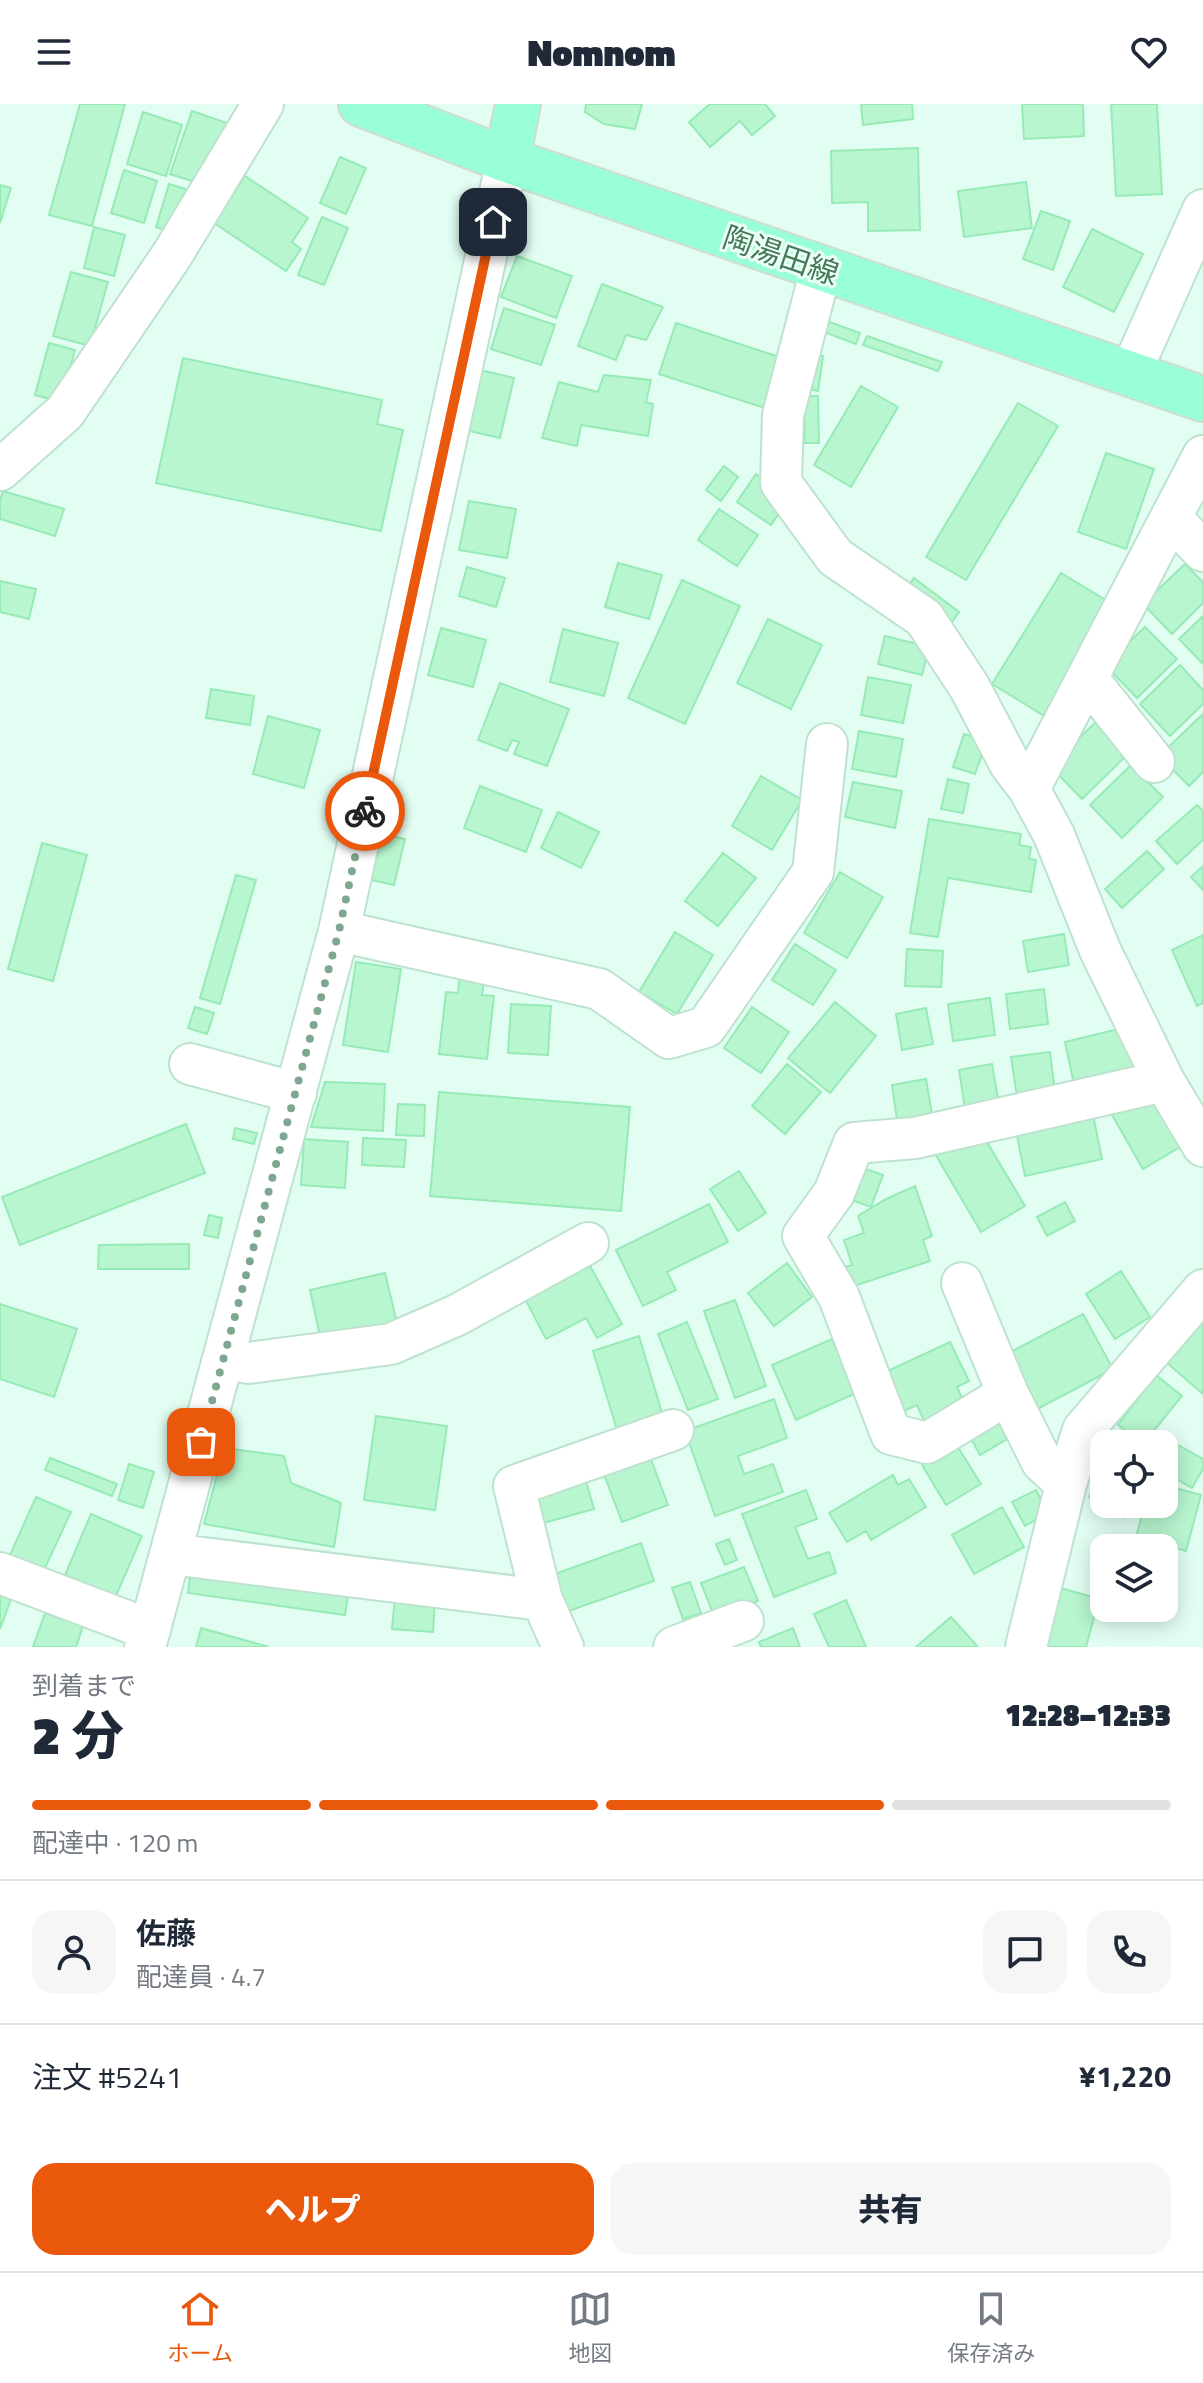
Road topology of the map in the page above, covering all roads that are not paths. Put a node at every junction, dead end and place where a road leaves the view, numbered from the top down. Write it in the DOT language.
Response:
graph roads {
  1 [pos="263,104"];
  2 [pos="361,104"];
  3 [pos="518,104"];
  4 [pos="507,160"];
  5 [pos="1203,210"];
  6 [pos="821,269"];
  7 [pos="1130,374"];
  8 [pos="1203,399"];
  9 [pos="1203,456"];
  10 [pos="0,470"];
  11 [pos="1171,518"];
  12 [pos="1203,551"];
  13 [pos="1087,678"];
  14 [pos="827,744"];
  15 [pos="1154,762"];
  16 [pos="1029,789"];
  17 [pos="339,931"];
  18 [pos="190,1064"];
  19 [pos="1164,1081"];
  20 [pos="296,1093"];
  21 [pos="1203,1146"];
  22 [pos="588,1243"];
  23 [pos="962,1283"];
  24 [pos="1203,1290"];
  25 [pos="224,1358"];
  26 [pos="1008,1394"];
  27 [pos="673,1430"];
  28 [pos="1066,1484"];
  29 [pos="171,1554"];
  30 [pos="0,1573"];
  31 [pos="542,1600"];
  32 [pos="743,1621"];
  33 [pos="148,1639"];
  34 [pos="563,1647"];
  35 [pos="674,1647"];
  36 [pos="1026,1647"];
  1 -- 10 [label="street"];
  2 -- 4 [label="main road, 陶湯田線"];
  3 -- 4 [label="main road"];
  4 -- 6 [label="main road, 陶湯田線"];
  4 -- 17 [label="street"];
  5 -- 7 [label="street"];
  6 -- 7 [label="main road, 陶湯田線"];
  6 -- 16 [label="street"];
  7 -- 8 [label="main road, 陶湯田線"];
  9 -- 11 [label="street"];
  11 -- 12 [label="street"];
  11 -- 13 [label="street"];
  13 -- 15 [label="street"];
  13 -- 16 [label="street"];
  14 -- 17 [label="street"];
  16 -- 19 [label="street"];
  17 -- 20 [label="street"];
  18 -- 20 [label="street"];
  19 -- 21 [label="street"];
  19 -- 26 [label="street"];
  20 -- 25 [label="street"];
  22 -- 25 [label="street"];
  23 -- 26 [label="street"];
  24 -- 28 [label="street"];
  25 -- 29 [label="street"];
  26 -- 28 [label="street"];
  27 -- 31 [label="street"];
  28 -- 36 [label="street"];
  29 -- 31 [label="street"];
  29 -- 33 [label="street"];
  30 -- 33 [label="street"];
  31 -- 34 [label="street"];
  32 -- 35 [label="street"];
}
